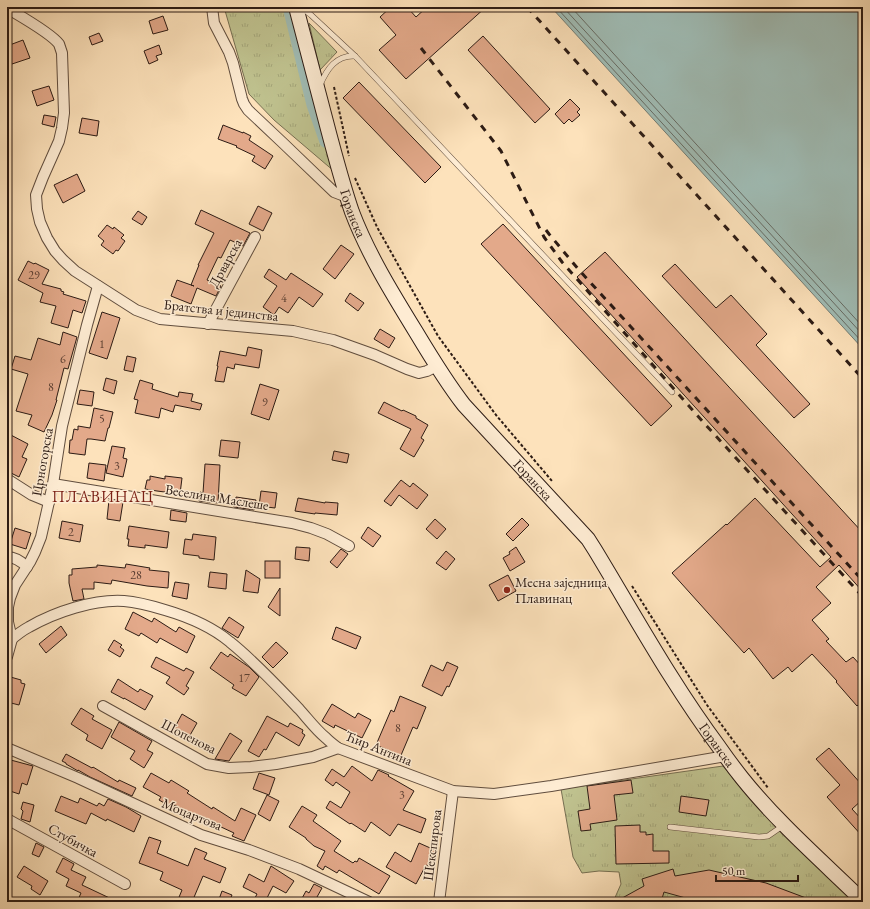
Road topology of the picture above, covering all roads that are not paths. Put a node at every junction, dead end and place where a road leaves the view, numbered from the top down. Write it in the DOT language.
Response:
graph roads {
  1 [pos="212,7"];
  2 [pos="296,7"];
  3 [pos="301,7"];
  4 [pos="7,8"];
  5 [pos="355,56"];
  6 [pos="318,89"];
  7 [pos="347,196"];
  8 [pos="255,237"];
  9 [pos="98,286"];
  10 [pos="208,324"];
  11 [pos="437,366"];
  12 [pos="672,392"];
  13 [pos="7,479"];
  14 [pos="53,484"];
  15 [pos="49,502"];
  16 [pos="349,546"];
  17 [pos="7,557"];
  18 [pos="27,567"];
  19 [pos="10,641"];
  20 [pos="7,657"];
  21 [pos="103,706"];
  22 [pos="7,748"];
  23 [pos="338,748"];
  24 [pos="726,756"];
  25 [pos="453,791"];
  26 [pos="7,819"];
  27 [pos="785,825"];
  28 [pos="670,827"];
  29 [pos="125,884"];
  30 [pos="863,901"];
  31 [pos="369,902"];
  32 [pos="439,902"];
  1 -- 7 [label="street"];
  2 -- 6 [label="main road, Горанска"];
  3 -- 5 [label="lane"];
  4 -- 9 [label="street, Братства и јединства"];
  5 -- 6 [label="lane"];
  5 -- 12 [label="lane"];
  6 -- 7 [label="main road, Горанска"];
  7 -- 11 [label="main road, Горанска"];
  8 -- 10 [label="street, Дрварска"];
  9 -- 10 [label="street, Братства и јединства"];
  9 -- 14 [label="street, Црногорска"];
  10 -- 11 [label="street, Братства и јединства"];
  11 -- 24 [label="main road, Горанска"];
  13 -- 15 [label="street"];
  14 -- 15 [label="street, Црногорска"];
  14 -- 16 [label="street, Веселина Маслеше"];
  15 -- 18 [label="street, Црногорска"];
  17 -- 18 [label="street"];
  18 -- 19 [label="street, Црногорска"];
  19 -- 20 [label="street"];
  19 -- 23 [label="street, Ћир Антина"];
  21 -- 23 [label="street, Шопенова"];
  22 -- 31 [label="street, Моцартова"];
  23 -- 25 [label="street, Ћир Антина"];
  24 -- 25 [label="street, Ћир Антина"];
  24 -- 27 [label="main road, Горанска"];
  25 -- 32 [label="street, Шекспирова"];
  26 -- 29 [label="street, Стубичка"];
  27 -- 28 [label="lane"];
  27 -- 30 [label="main road, Горанска"];
}
